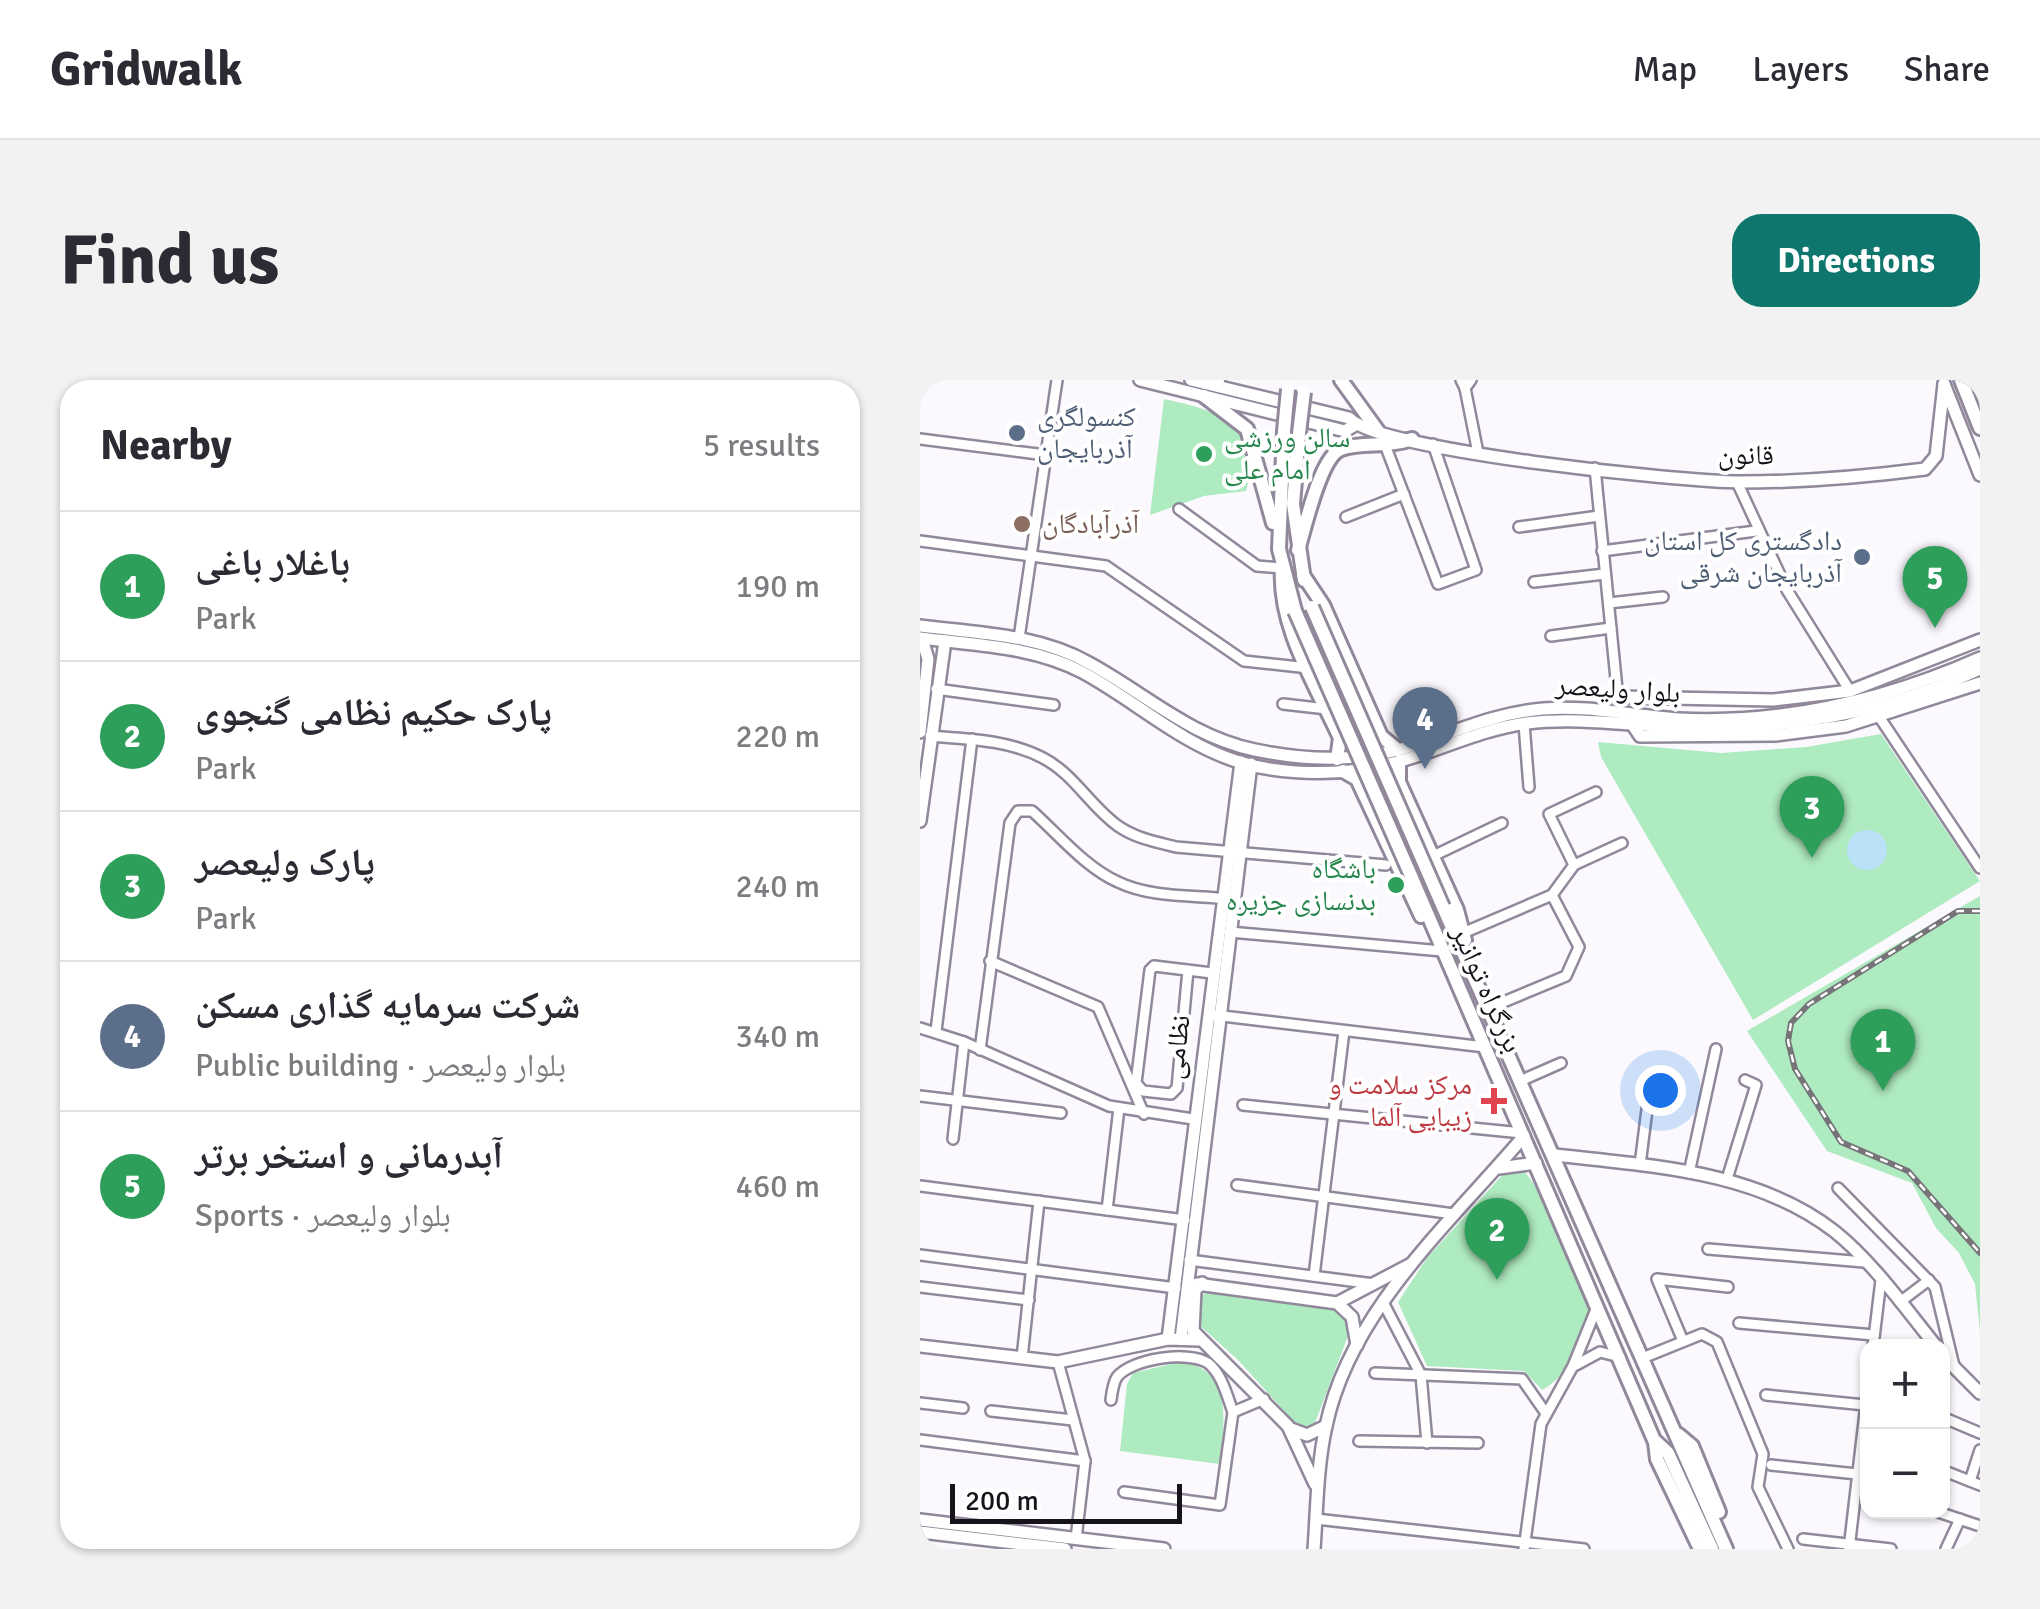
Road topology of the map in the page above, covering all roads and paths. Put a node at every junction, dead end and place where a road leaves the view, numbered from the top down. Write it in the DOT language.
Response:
graph roads {
  1 [pos="1056,380"];
  2 [pos="1140,380"];
  3 [pos="1341,380"];
  4 [pos="1961,380"];
  5 [pos="1944,382"];
  6 [pos="1466,383"];
  7 [pos="1289,384"];
  8 [pos="1204,385"];
  9 [pos="1305,386"];
  10 [pos="1980,428"];
  11 [pos="1378,431"];
  12 [pos="1412,439"];
  13 [pos="920,440"];
  14 [pos="1433,444"];
  15 [pos="1388,448"];
  16 [pos="1478,453"];
  17 [pos="1046,455"];
  18 [pos="1595,468"];
  19 [pos="1980,476"];
  20 [pos="1737,482"];
  21 [pos="1404,494"];
  22 [pos="1179,509"];
  23 [pos="1598,516"];
  24 [pos="1346,517"];
  25 [pos="1519,528"];
  26 [pos="1756,532"];
  27 [pos="920,541"];
  28 [pos="1279,549"];
  29 [pos="1298,550"];
  30 [pos="1602,550"];
  31 [pos="1031,557"];
  32 [pos="1282,568"];
  33 [pos="1605,574"];
  34 [pos="1303,575"];
  35 [pos="1534,582"];
  36 [pos="1664,597"];
  37 [pos="1609,603"];
  38 [pos="1611,628"];
  39 [pos="921,634"];
  40 [pos="1551,636"];
  41 [pos="1019,638"];
  42 [pos="1980,640"];
  43 [pos="944,642"];
  44 [pos="1980,658"];
  45 [pos="1309,668"];
  46 [pos="1980,670"];
  47 [pos="1980,683"];
  48 [pos="936,689"];
  49 [pos="1850,691"];
  50 [pos="1618,698"];
  51 [pos="1284,704"];
  52 [pos="1054,705"];
  53 [pos="1327,709"];
  54 [pos="1619,712"];
  55 [pos="1876,713"];
  56 [pos="1375,724"];
  57 [pos="1524,724"];
  58 [pos="1173,726"];
  59 [pos="925,734"];
  60 [pos="1340,738"];
  61 [pos="972,739"];
  62 [pos="1399,756"];
  63 [pos="1246,763"];
  64 [pos="1340,765"];
  65 [pos="1399,782"];
  66 [pos="1529,787"];
  67 [pos="1596,792"];
  68 [pos="1365,795"];
  69 [pos="920,821"];
  70 [pos="1502,823"];
  71 [pos="1622,843"];
  72 [pos="1234,849"];
  73 [pos="1432,856"];
  74 [pos="1574,865"];
  75 [pos="1386,866"];
  76 [pos="1980,868"];
  77 [pos="1552,895"];
  78 [pos="1228,899"];
  79 [pos="1464,932"];
  80 [pos="1225,937"];
  81 [pos="1441,948"];
  82 [pos="990,961"];
  83 [pos="1469,962"];
  84 [pos="1188,970"];
  85 [pos="1212,974"];
  86 [pos="1489,1008"];
  87 [pos="1212,1015"];
  88 [pos="920,1028"];
  89 [pos="936,1030"];
  90 [pos="1344,1031"];
  91 [pos="964,1042"];
  92 [pos="1484,1046"];
  93 [pos="1716,1049"];
  94 [pos="980,1050"];
  95 [pos="1562,1062"];
  96 [pos="1651,1078"];
  97 [pos="1520,1080"];
  98 [pos="1745,1080"];
  99 [pos="920,1096"];
  100 [pos="957,1101"];
  101 [pos="1243,1105"];
  102 [pos="1119,1108"];
  103 [pos="1060,1113"];
  104 [pos="1144,1114"];
  105 [pos="1334,1116"];
  106 [pos="1199,1119"];
  107 [pos="1523,1134"];
  108 [pos="953,1139"];
  109 [pos="1554,1155"];
  110 [pos="1536,1162"];
  111 [pos="1640,1165"];
  112 [pos="1495,1170"];
  113 [pos="1689,1173"];
  114 [pos="1727,1179"];
  115 [pos="920,1186"];
  116 [pos="1237,1186"];
  117 [pos="1838,1188"];
  118 [pos="1324,1196"];
  119 [pos="1039,1201"];
  120 [pos="1107,1210"];
  121 [pos="1454,1214"];
  122 [pos="1188,1220"];
  123 [pos="1708,1249"];
  124 [pos="920,1255"];
  125 [pos="1188,1260"];
  126 [pos="1414,1262"];
  127 [pos="1864,1262"];
  128 [pos="1033,1273"];
  129 [pos="1314,1276"];
  130 [pos="1880,1280"];
  131 [pos="1929,1280"];
  132 [pos="1202,1283"];
  133 [pos="1376,1284"];
  134 [pos="1728,1286"];
  135 [pos="920,1287"];
  136 [pos="1181,1287"];
  137 [pos="1030,1300"];
  138 [pos="1900,1302"];
  139 [pos="1337,1303"];
  140 [pos="1384,1304"];
  141 [pos="1598,1304"];
  142 [pos="1739,1322"];
  143 [pos="1174,1339"];
  144 [pos="1860,1339"];
  145 [pos="1873,1339"];
  146 [pos="1930,1339"];
  147 [pos="1199,1340"];
  148 [pos="1682,1341"];
  149 [pos="1358,1345"];
  150 [pos="920,1346"];
  151 [pos="1620,1357"];
  152 [pos="1644,1357"];
  153 [pos="1022,1358"];
  154 [pos="1058,1362"];
  155 [pos="1950,1364"];
  156 [pos="1573,1366"];
  157 [pos="1954,1369"];
  158 [pos="1375,1373"];
  159 [pos="1421,1374"];
  160 [pos="1980,1392"];
  161 [pos="1766,1395"];
  162 [pos="1111,1400"];
  163 [pos="1264,1400"];
  164 [pos="920,1402"];
  165 [pos="1860,1404"];
  166 [pos="964,1408"];
  167 [pos="992,1410"];
  168 [pos="1234,1412"];
  169 [pos="1544,1412"];
  170 [pos="1074,1420"];
  171 [pos="1950,1420"];
  172 [pos="1288,1426"];
  173 [pos="1326,1426"];
  174 [pos="1980,1433"];
  175 [pos="1679,1436"];
  176 [pos="920,1440"];
  177 [pos="1654,1440"];
  178 [pos="1359,1441"];
  179 [pos="1427,1443"];
  180 [pos="1478,1443"];
  181 [pos="1980,1450"];
  182 [pos="1085,1461"];
  183 [pos="1860,1462"];
  184 [pos="1771,1464"];
  185 [pos="1950,1473"];
  186 [pos="1857,1478"];
  187 [pos="1860,1480"];
  188 [pos="1975,1483"];
  189 [pos="1124,1492"];
  190 [pos="1318,1492"];
  191 [pos="1950,1516"];
  192 [pos="1316,1519"];
  193 [pos="1960,1519"];
  194 [pos="925,1526"];
  195 [pos="1980,1526"];
  196 [pos="1076,1538"];
  197 [pos="1804,1539"];
  198 [pos="1524,1545"];
  199 [pos="1849,1547"];
  200 [pos="1044,1548"];
  201 [pos="1065,1549"];
  202 [pos="1164,1549"];
  203 [pos="1314,1549"];
  204 [pos="1584,1549"];
  205 [pos="1700,1549"];
  206 [pos="1712,1549"];
  207 [pos="1726,1549"];
  208 [pos="1734,1549"];
  209 [pos="1788,1549"];
  210 [pos="1891,1549"];
  211 [pos="1946,1549"];
  1 -- 17 [label="street"];
  2 -- 8 [label="main road, قانون"];
  3 -- 11 [label="highway"];
  4 -- 10 [label="highway"];
  5 -- 19 [label="main road"];
  5 -- 20 [label="main road, قانون"];
  6 -- 16 [label="street"];
  7 -- 28 [label="highway, بزرگراه توانیر, bridge"];
  8 -- 11 [label="main road, قانون"];
  8 -- 28 [label="highway"];
  9 -- 29 [label="highway, بزرگراه توانیر, bridge"];
  11 -- 12 [label="main road, قانون"];
  11 -- 15 [label="street"];
  12 -- 14 [label="main road, قانون"];
  12 -- 15 [label="highway"];
  13 -- 17 [label="street"];
  14 -- 16 [label="main road, قانون"];
  14 -- 21 [label="street"];
  15 -- 21 [label="street"];
  15 -- 29 [label="highway"];
  16 -- 18 [label="main road, قانون"];
  17 -- 31 [label="street"];
  18 -- 20 [label="main road, قانون"];
  18 -- 23 [label="street"];
  20 -- 26 [label="street"];
  21 -- 24 [label="street"];
  22 -- 32 [label="street"];
  23 -- 25 [label="street"];
  23 -- 30 [label="street"];
  26 -- 30 [label="street"];
  26 -- 49 [label="street"];
  27 -- 31 [label="street"];
  28 -- 32 [label="highway, بزرگراه توانیر"];
  29 -- 34 [label="highway, بزرگراه توانیر"];
  30 -- 33 [label="street"];
  31 -- 41 [label="street"];
  31 -- 45 [label="street"];
  32 -- 45 [label="highway"];
  32 -- 81 [label="highway, بزرگراه توانیر, bridge"];
  33 -- 35 [label="street"];
  33 -- 37 [label="street"];
  34 -- 56 [label="highway"];
  34 -- 83 [label="highway, بزرگراه توانیر, bridge"];
  36 -- 37 [label="street"];
  37 -- 38 [label="street"];
  38 -- 40 [label="street"];
  38 -- 50 [label="street"];
  39 -- 41 [label="main road, بلوار ولیعصر"];
  39 -- 43 [label="main road, بلوار ولیعصر"];
  39 -- 59 [label="main road"];
  41 -- 58 [label="main road, بلوار ولیعصر"];
  42 -- 49 [label="main road"];
  43 -- 48 [label="main road"];
  43 -- 58 [label="main road, بلوار ولیعصر"];
  44 -- 54 [label="main road, بلوار ولیعصر"];
  45 -- 53 [label="highway"];
  46 -- 55 [label="main road, بلوار ولیعصر"];
  47 -- 55 [label="main road"];
  48 -- 52 [label="street"];
  48 -- 59 [label="main road"];
  49 -- 50 [label="main road"];
  50 -- 54 [label="street"];
  51 -- 53 [label="street"];
  53 -- 60 [label="highway"];
  54 -- 62 [label="main road, بلوار ولیعصر"];
  55 -- 57 [label="main road, بلوار ولیعصر"];
  55 -- 76 [label="street"];
  56 -- 60 [label="highway"];
  56 -- 62 [label="highway"];
  57 -- 62 [label="main road, بلوار ولیعصر"];
  57 -- 66 [label="street"];
  58 -- 63 [label="main road, بلوار ولیعصر"];
  58 -- 64 [label="main road, بلوار ولیعصر"];
  59 -- 61 [label="street"];
  59 -- 69 [label="main road"];
  60 -- 64 [label="highway"];
  61 -- 72 [label="street"];
  61 -- 89 [label="street"];
  62 -- 64 [label="main road, بلوار ولیعصر"];
  62 -- 65 [label="highway"];
  63 -- 64 [label="main road, بلوار ولیعصر"];
  63 -- 72 [label="main road, نظامی"];
  64 -- 68 [label="highway"];
  65 -- 68 [label="highway"];
  65 -- 73 [label="highway"];
  67 -- 74 [label="street"];
  68 -- 81 [label="highway"];
  70 -- 73 [label="street"];
  71 -- 74 [label="street"];
  72 -- 75 [label="street"];
  72 -- 78 [label="main road, نظامی"];
  73 -- 79 [label="highway"];
  74 -- 77 [label="street"];
  77 -- 79 [label="street"];
  77 -- 86 [label="street"];
  78 -- 80 [label="main road, نظامی"];
  78 -- 82 [label="street"];
  79 -- 83 [label="highway"];
  80 -- 81 [label="street"];
  80 -- 85 [label="main road, نظامی"];
  80 -- 87 [label="main road, نظامی"];
  81 -- 92 [label="highway, بزرگراه توانیر"];
  82 -- 94 [label="street"];
  82 -- 104 [label="street"];
  83 -- 86 [label="highway, بزرگراه توانیر"];
  84 -- 84 [label="street"];
  84 -- 85 [label="street"];
  85 -- 87 [label="main road, نظامی"];
  86 -- 97 [label="highway, بزرگراه توانیر"];
  87 -- 90 [label="street"];
  87 -- 106 [label="main road, نظامی"];
  88 -- 89 [label="street"];
  89 -- 91 [label="street"];
  90 -- 92 [label="street"];
  90 -- 105 [label="street"];
  91 -- 94 [label="street"];
  91 -- 100 [label="street"];
  92 -- 107 [label="highway, بزرگراه توانیر"];
  93 -- 113 [label="street"];
  94 -- 102 [label="street"];
  95 -- 97 [label="street"];
  96 -- 111 [label="street"];
  97 -- 109 [label="highway, بزرگراه توانیر"];
  98 -- 114 [label="street"];
  99 -- 100 [label="street"];
  100 -- 103 [label="street"];
  100 -- 108 [label="street"];
  101 -- 105 [label="street"];
  102 -- 104 [label="street"];
  102 -- 120 [label="street"];
  104 -- 106 [label="street"];
  105 -- 107 [label="street"];
  105 -- 118 [label="street"];
  106 -- 122 [label="main road, نظامی"];
  107 -- 110 [label="highway, بزرگراه توانیر"];
  107 -- 112 [label="main road"];
  109 -- 111 [label="main road"];
  109 -- 152 [label="highway, بزرگراه توانیر"];
  110 -- 112 [label="main road"];
  110 -- 141 [label="highway, بزرگراه توانیر"];
  111 -- 113 [label="main road"];
  112 -- 121 [label="main road"];
  113 -- 114 [label="main road"];
  114 -- 127 [label="main road"];
  115 -- 119 [label="street"];
  116 -- 118 [label="street"];
  117 -- 131 [label="street"];
  118 -- 121 [label="street"];
  118 -- 129 [label="street"];
  119 -- 120 [label="street"];
  119 -- 128 [label="street"];
  120 -- 122 [label="street"];
  121 -- 126 [label="main road"];
  122 -- 125 [label="main road, نظامی"];
  122 -- 136 [label="main road, نظامی"];
  123 -- 127 [label="street"];
  124 -- 128 [label="street"];
  125 -- 129 [label="street"];
  125 -- 136 [label="main road, نظامی"];
  126 -- 133 [label="main road"];
  126 -- 140 [label="main road"];
  127 -- 130 [label="main road"];
  128 -- 136 [label="street"];
  128 -- 137 [label="street"];
  129 -- 133 [label="street"];
  130 -- 138 [label="main road"];
  130 -- 145 [label="street"];
  131 -- 138 [label="street"];
  131 -- 157 [label="street"];
  132 -- 136 [label="main road"];
  132 -- 139 [label="main road"];
  132 -- 147 [label="main road"];
  133 -- 139 [label="main road"];
  134 -- 148 [label="street"];
  135 -- 137 [label="street"];
  136 -- 143 [label="main road, نظامی"];
  137 -- 153 [label="street"];
  138 -- 146 [label="main road"];
  139 -- 149 [label="main road"];
  140 -- 149 [label="main road"];
  140 -- 159 [label="street"];
  141 -- 151 [label="highway, بزرگراه توانیر"];
  141 -- 156 [label="street"];
  142 -- 144 [label="street"];
  143 -- 147 [label="main road"];
  143 -- 154 [label="main road"];
  147 -- 163 [label="main road"];
  148 -- 152 [label="street"];
  148 -- 209 [label="street"];
  149 -- 173 [label="main road"];
  150 -- 153 [label="main road"];
  151 -- 156 [label="street"];
  151 -- 177 [label="highway, بزرگراه توانیر"];
  152 -- 175 [label="highway, بزرگراه توانیر"];
  153 -- 154 [label="main road"];
  154 -- 170 [label="street"];
  155 -- 157 [label="main road"];
  156 -- 169 [label="street"];
  157 -- 160 [label="main road"];
  158 -- 159 [label="street"];
  159 -- 169 [label="street"];
  159 -- 179 [label="street"];
  161 -- 165 [label="street"];
  162 -- 168 [label="street"];
  163 -- 168 [label="street"];
  163 -- 172 [label="main road"];
  164 -- 166 [label="street"];
  167 -- 170 [label="street"];
  168 -- 189 [label="street"];
  169 -- 198 [label="street"];
  170 -- 182 [label="street"];
  171 -- 174 [label="street"];
  172 -- 173 [label="main road"];
  172 -- 190 [label="main road"];
  173 -- 190 [label="main road"];
  175 -- 207 [label="highway, بزرگراه توانیر"];
  175 -- 208 [label="highway"];
  176 -- 182 [label="street"];
  177 -- 205 [label="highway"];
  177 -- 206 [label="highway, بزرگراه توانیر"];
  178 -- 179 [label="street"];
  179 -- 180 [label="street"];
  181 -- 188 [label="street"];
  182 -- 196 [label="street"];
  183 -- 186 [label="street"];
  184 -- 186 [label="street"];
  185 -- 188 [label="street"];
  186 -- 187 [label="street"];
  186 -- 199 [label="street"];
  190 -- 192 [label="main road"];
  191 -- 193 [label="street"];
  192 -- 198 [label="street"];
  192 -- 203 [label="main road"];
  193 -- 195 [label="street"];
  193 -- 211 [label="street"];
  194 -- 196 [label="main road"];
  194 -- 200 [label="main road"];
  196 -- 202 [label="main road"];
  197 -- 199 [label="street"];
  198 -- 204 [label="street"];
  199 -- 210 [label="street"];
  200 -- 201 [label="main road"];
}
